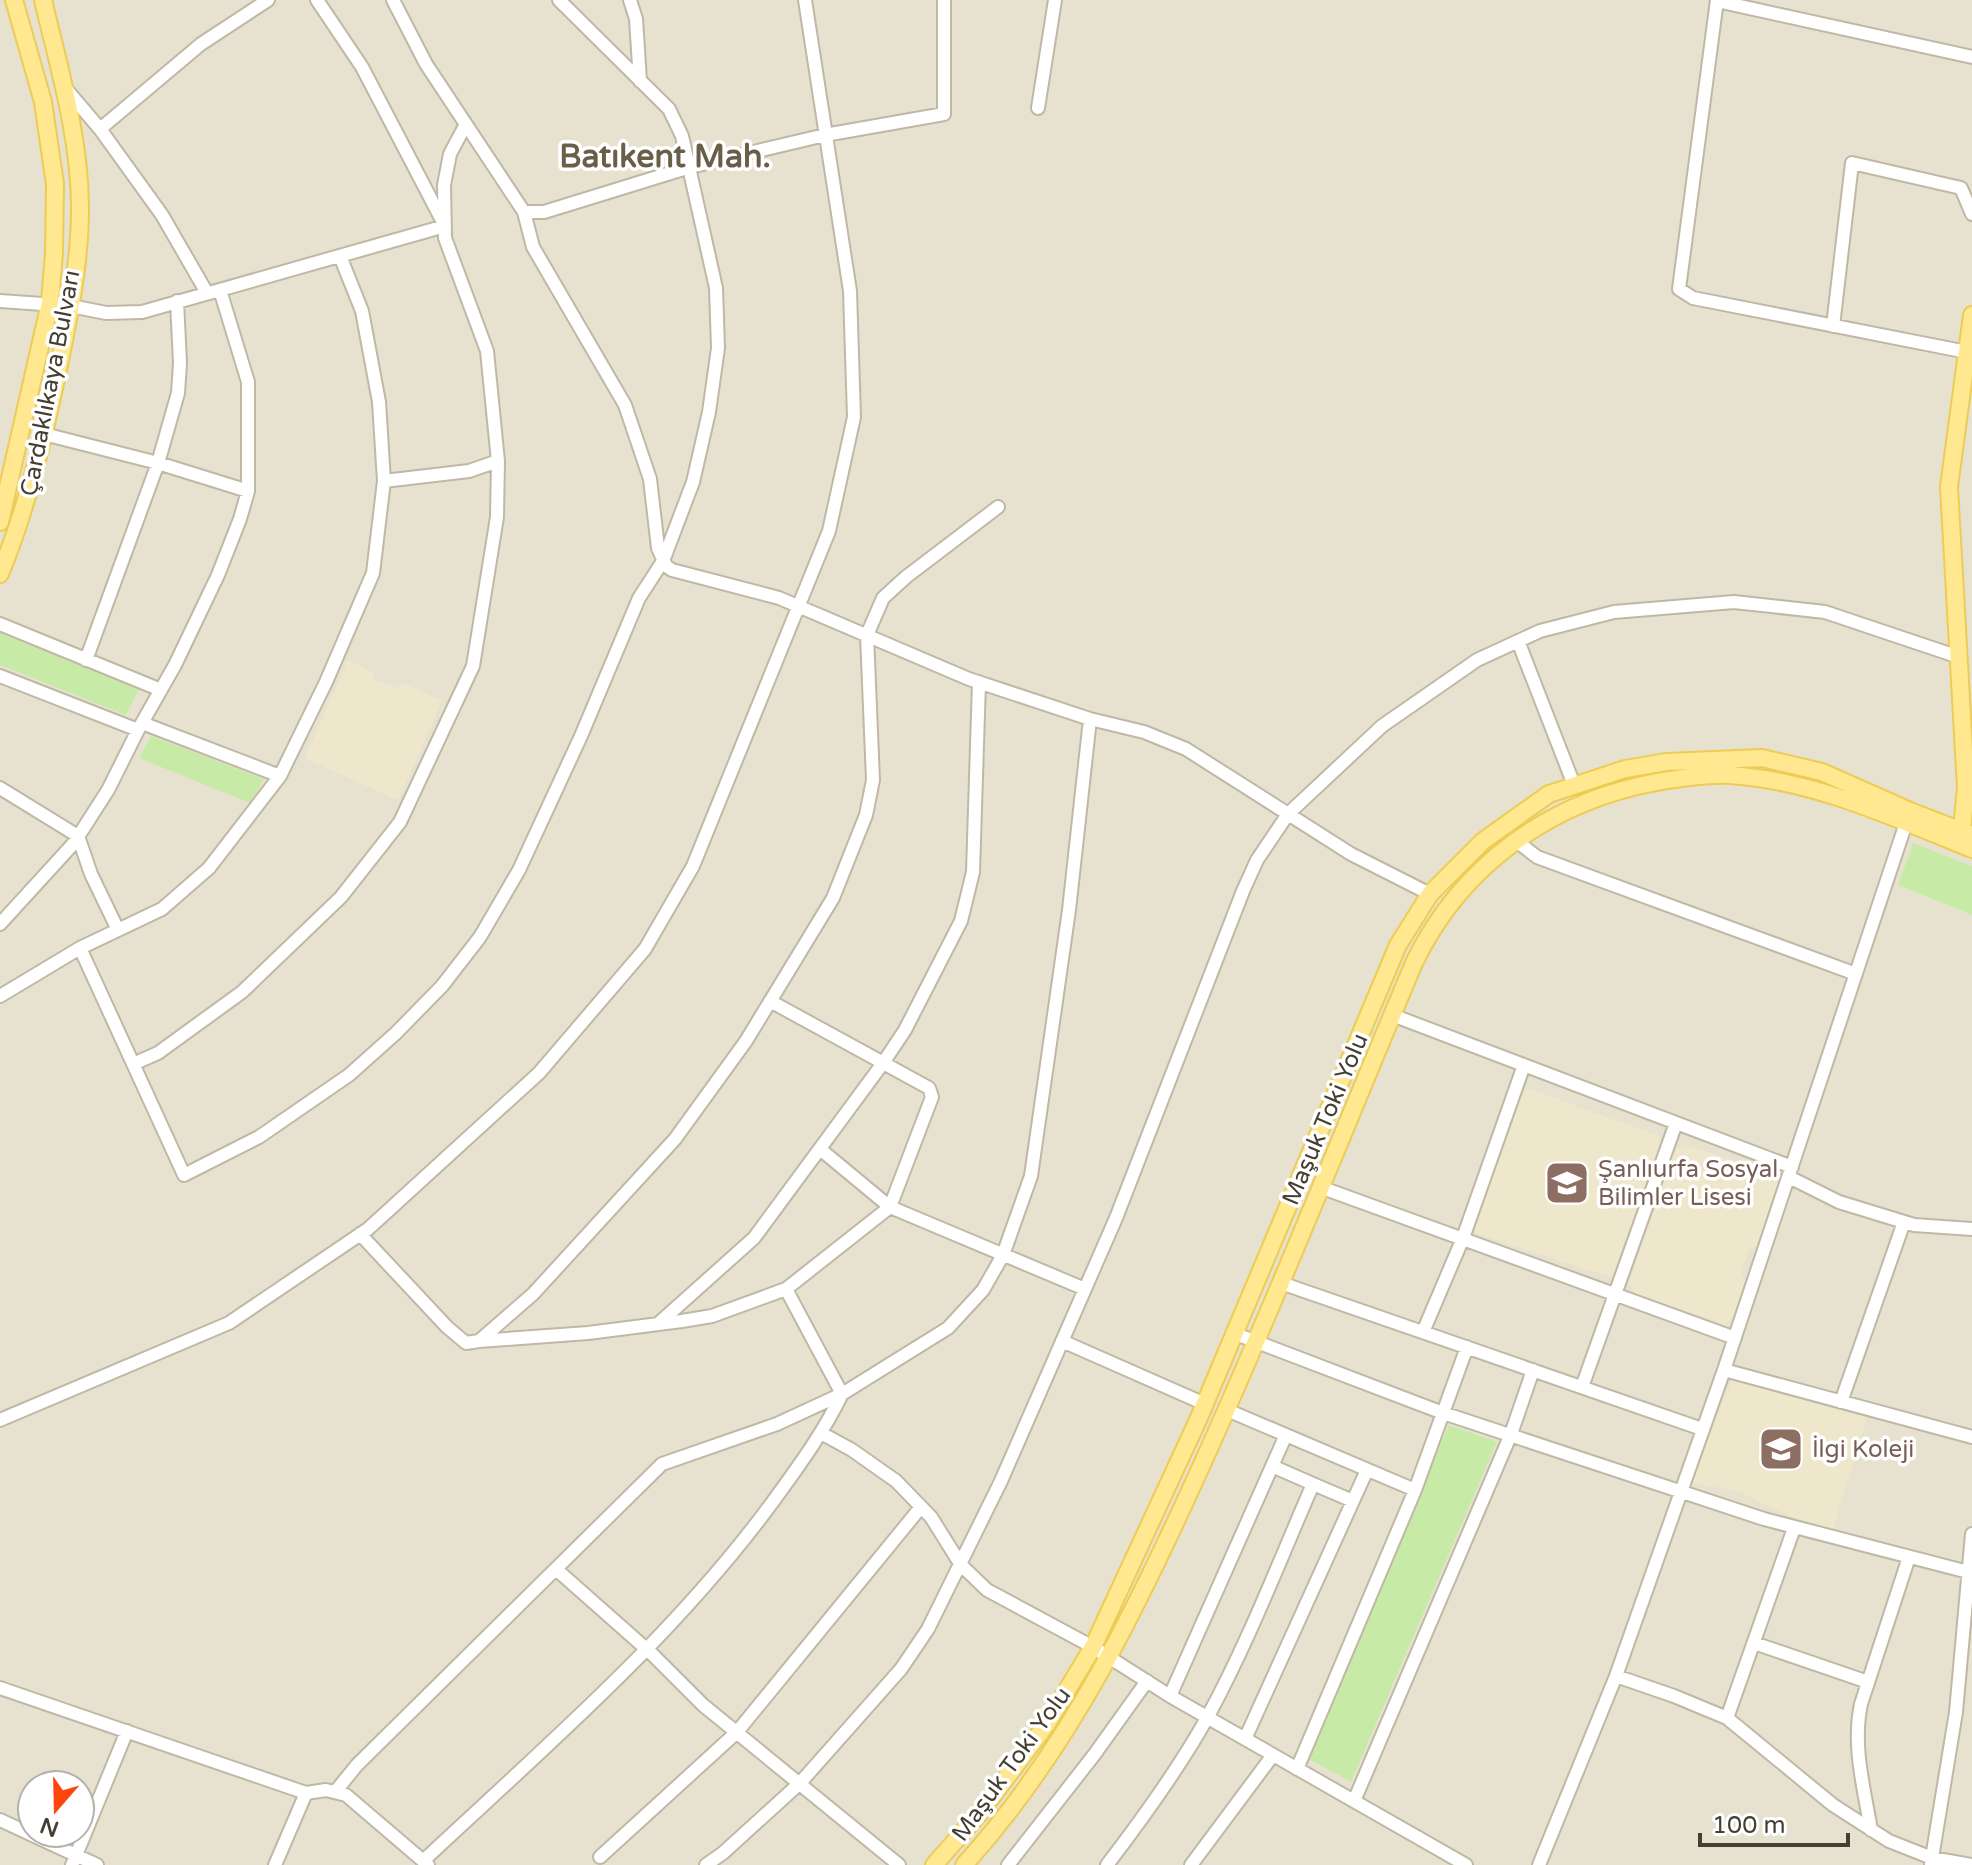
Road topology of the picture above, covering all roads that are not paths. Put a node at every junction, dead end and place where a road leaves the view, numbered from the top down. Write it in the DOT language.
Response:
graph roads {
  1 [pos="14,0"];
  2 [pos="43,0"];
  3 [pos="268,0"];
  4 [pos="317,0"];
  5 [pos="393,0"];
  6 [pos="559,0"];
  7 [pos="630,0"];
  8 [pos="805,0"];
  9 [pos="944,0"];
  10 [pos="1055,0"];
  11 [pos="1717,0"];
  12 [pos="1972,57"];
  13 [pos="640,81"];
  14 [pos="62,84"];
  15 [pos="1038,108"];
  16 [pos="466,124"];
  17 [pos="100,129"];
  18 [pos="825,135"];
  19 [pos="690,167"];
  20 [pos="524,212"];
  21 [pos="1972,214"];
  22 [pos="445,226"];
  23 [pos="340,256"];
  24 [pos="213,292"];
  25 [pos="0,301"];
  26 [pos="177,301"];
  27 [pos="50,303"];
  28 [pos="71,306"];
  29 [pos="1972,315"];
  30 [pos="1833,326"];
  31 [pos="1967,352"];
  32 [pos="44,434"];
  33 [pos="498,461"];
  34 [pos="158,463"];
  35 [pos="384,481"];
  36 [pos="248,491"];
  37 [pos="998,507"];
  38 [pos="1,518"];
  39 [pos="663,561"];
  40 [pos="0,574"];
  41 [pos="799,606"];
  42 [pos="0,624"];
  43 [pos="867,635"];
  44 [pos="1518,641"];
  45 [pos="1959,657"];
  46 [pos="86,660"];
  47 [pos="0,676"];
  48 [pos="979,682"];
  49 [pos="161,690"];
  50 [pos="1090,719"];
  51 [pos="140,726"];
  52 [pos="280,776"];
  53 [pos="1574,785"];
  54 [pos="0,788"];
  55 [pos="1288,814"];
  56 [pos="1908,817"];
  57 [pos="78,836"];
  58 [pos="1515,840"];
  59 [pos="1969,840"];
  60 [pos="1430,894"];
  61 [pos="0,924"];
  62 [pos="118,930"];
  63 [pos="80,948"];
  64 [pos="1856,974"];
  65 [pos="0,996"];
  66 [pos="770,1001"];
  67 [pos="1392,1015"];
  68 [pos="883,1063"];
  69 [pos="133,1064"];
  70 [pos="1524,1065"];
  71 [pos="1676,1123"];
  72 [pos="820,1149"];
  73 [pos="1790,1172"];
  74 [pos="1320,1187"];
  75 [pos="890,1207"];
  76 [pos="1904,1222"];
  77 [pos="1972,1229"];
  78 [pos="360,1234"];
  79 [pos="1463,1238"];
  80 [pos="1003,1255"];
  81 [pos="1281,1283"];
  82 [pos="786,1289"];
  83 [pos="1085,1289"];
  84 [pos="1615,1294"];
  85 [pos="659,1323"];
  86 [pos="1423,1332"];
  87 [pos="1236,1334"];
  88 [pos="1735,1338"];
  89 [pos="479,1341"];
  90 [pos="1062,1341"];
  91 [pos="1257,1342"];
  92 [pos="1467,1347"];
  93 [pos="1533,1370"];
  94 [pos="1724,1370"];
  95 [pos="1582,1387"];
  96 [pos="842,1394"];
  97 [pos="1841,1402"];
  98 [pos="1205,1404"];
  99 [pos="1227,1410"];
  100 [pos="1443,1413"];
  101 [pos="0,1420"];
  102 [pos="1702,1429"];
  103 [pos="821,1433"];
  104 [pos="1511,1434"];
  105 [pos="1285,1437"];
  106 [pos="1972,1437"];
  107 [pos="1272,1466"];
  108 [pos="1367,1470"];
  109 [pos="1313,1484"];
  110 [pos="1415,1490"];
  111 [pos="1681,1492"];
  112 [pos="1353,1501"];
  113 [pos="921,1507"];
  114 [pos="1794,1528"];
  115 [pos="1972,1534"];
  116 [pos="1909,1557"];
  117 [pos="961,1565"];
  118 [pos="557,1570"];
  119 [pos="1971,1573"];
  120 [pos="1754,1643"];
  121 [pos="1093,1647"];
  122 [pos="647,1650"];
  123 [pos="1109,1657"];
  124 [pos="1616,1676"];
  125 [pos="1147,1681"];
  126 [pos="1868,1682"];
  127 [pos="0,1688"];
  128 [pos="1170,1696"];
  129 [pos="1207,1717"];
  130 [pos="1727,1718"];
  131 [pos="127,1731"];
  132 [pos="737,1732"];
  133 [pos="1245,1739"];
  134 [pos="1273,1755"];
  135 [pos="1297,1769"];
  136 [pos="800,1783"];
  137 [pos="335,1792"];
  138 [pos="306,1793"];
  139 [pos="1354,1801"];
  140 [pos="0,1820"];
  141 [pos="1871,1830"];
  142 [pos="600,1857"];
  143 [pos="74,1860"];
  144 [pos="1931,1861"];
  145 [pos="426,1862"];
  146 [pos="97,1865"];
  147 [pos="275,1865"];
  148 [pos="706,1865"];
  149 [pos="899,1865"];
  150 [pos="934,1865"];
  151 [pos="964,1865"];
  152 [pos="1008,1865"];
  153 [pos="1107,1865"];
  154 [pos="1191,1865"];
  155 [pos="1466,1865"];
  156 [pos="1539,1865"];
  157 [pos="1972,1865"];
  1 -- 27 [label="main road, Çardaklıkaya Bulvarı"];
  2 -- 14 [label="main road, Çardaklıkaya Bulvarı"];
  3 -- 17 [label="street"];
  4 -- 22 [label="street"];
  5 -- 16 [label="street"];
  6 -- 13 [label="street"];
  7 -- 13 [label="street"];
  8 -- 18 [label="street"];
  9 -- 18 [label="street"];
  10 -- 15 [label="street"];
  11 -- 12 [label="street"];
  11 -- 30 [label="street"];
  13 -- 19 [label="street"];
  14 -- 17 [label="street"];
  14 -- 28 [label="main road, Çardaklıkaya Bulvarı"];
  16 -- 20 [label="street"];
  16 -- 22 [label="street"];
  17 -- 24 [label="street"];
  18 -- 19 [label="street"];
  18 -- 41 [label="street"];
  19 -- 20 [label="street"];
  19 -- 39 [label="street"];
  20 -- 39 [label="street"];
  21 -- 30 [label="street"];
  22 -- 23 [label="street"];
  22 -- 33 [label="street"];
  23 -- 24 [label="street"];
  23 -- 35 [label="street"];
  24 -- 26 [label="street"];
  24 -- 36 [label="street"];
  25 -- 27 [label="street"];
  26 -- 28 [label="street"];
  26 -- 34 [label="street"];
  27 -- 28 [label="street"];
  27 -- 38 [label="main road, Çardaklıkaya Bulvarı"];
  28 -- 32 [label="main road, Çardaklıkaya Bulvarı"];
  29 -- 31 [label="main road"];
  30 -- 31 [label="street"];
  31 -- 45 [label="main road"];
  32 -- 34 [label="street"];
  32 -- 40 [label="main road, Çardaklıkaya Bulvarı"];
  33 -- 35 [label="street"];
  33 -- 69 [label="street"];
  34 -- 36 [label="street"];
  34 -- 46 [label="street"];
  35 -- 52 [label="street"];
  36 -- 49 [label="street"];
  37 -- 43 [label="street"];
  39 -- 41 [label="street"];
  39 -- 69 [label="street"];
  41 -- 43 [label="street"];
  41 -- 78 [label="street"];
  42 -- 46 [label="street"];
  43 -- 48 [label="street"];
  43 -- 66 [label="street"];
  44 -- 45 [label="street"];
  44 -- 53 [label="street"];
  44 -- 55 [label="street"];
  45 -- 59 [label="main road"];
  46 -- 49 [label="street"];
  47 -- 51 [label="street"];
  48 -- 50 [label="street"];
  48 -- 68 [label="street"];
  49 -- 51 [label="street"];
  50 -- 55 [label="street"];
  50 -- 80 [label="street"];
  51 -- 52 [label="street"];
  51 -- 57 [label="street"];
  52 -- 62 [label="street"];
  53 -- 56 [label="main road, Maşuk Toki Yolu"];
  53 -- 60 [label="main road, Maşuk Toki Yolu"];
  54 -- 57 [label="street"];
  55 -- 60 [label="street"];
  55 -- 83 [label="street"];
  56 -- 58 [label="main road"];
  56 -- 59 [label="main road, Maşuk Toki Yolu"];
  56 -- 64 [label="street"];
  57 -- 61 [label="street"];
  57 -- 62 [label="street"];
  58 -- 64 [label="street"];
  58 -- 67 [label="main road"];
  60 -- 87 [label="main road, Maşuk Toki Yolu"];
  62 -- 63 [label="street"];
  63 -- 65 [label="street"];
  63 -- 69 [label="street"];
  64 -- 73 [label="street"];
  66 -- 68 [label="street"];
  66 -- 89 [label="street"];
  67 -- 70 [label="street"];
  67 -- 74 [label="main road"];
  68 -- 72 [label="street"];
  68 -- 75 [label="street"];
  70 -- 71 [label="street"];
  70 -- 79 [label="street"];
  71 -- 73 [label="street"];
  71 -- 84 [label="street"];
  72 -- 75 [label="street"];
  72 -- 85 [label="street"];
  73 -- 76 [label="street"];
  73 -- 88 [label="street"];
  74 -- 79 [label="street"];
  74 -- 81 [label="main road"];
  75 -- 80 [label="street"];
  75 -- 82 [label="street"];
  76 -- 77 [label="street"];
  76 -- 97 [label="street"];
  78 -- 89 [label="street"];
  78 -- 101 [label="street"];
  79 -- 84 [label="street"];
  79 -- 86 [label="street"];
  80 -- 83 [label="street"];
  80 -- 96 [label="street"];
  81 -- 86 [label="street"];
  81 -- 91 [label="main road"];
  82 -- 85 [label="street"];
  82 -- 96 [label="street"];
  83 -- 90 [label="street"];
  84 -- 88 [label="street"];
  84 -- 95 [label="street"];
  85 -- 89 [label="street"];
  86 -- 92 [label="street"];
  87 -- 91 [label="street"];
  87 -- 98 [label="main road, Maşuk Toki Yolu"];
  88 -- 94 [label="street"];
  90 -- 98 [label="street"];
  90 -- 117 [label="street"];
  91 -- 99 [label="main road"];
  91 -- 100 [label="street"];
  92 -- 93 [label="street"];
  92 -- 100 [label="street"];
  93 -- 95 [label="street"];
  93 -- 104 [label="street"];
  94 -- 97 [label="street"];
  94 -- 102 [label="street"];
  95 -- 102 [label="street"];
  96 -- 103 [label="street"];
  96 -- 118 [label="street"];
  97 -- 106 [label="street"];
  98 -- 121 [label="main road, Maşuk Toki Yolu"];
  99 -- 105 [label="street"];
  99 -- 123 [label="main road"];
  100 -- 104 [label="street"];
  100 -- 110 [label="street"];
  102 -- 111 [label="street"];
  103 -- 113 [label="street"];
  103 -- 122 [label="street"];
  104 -- 111 [label="street"];
  104 -- 139 [label="street"];
  105 -- 107 [label="street"];
  105 -- 108 [label="street"];
  107 -- 109 [label="street"];
  107 -- 128 [label="street"];
  108 -- 110 [label="street"];
  108 -- 112 [label="street"];
  109 -- 112 [label="street"];
  109 -- 129 [label="street"];
  110 -- 135 [label="street"];
  111 -- 114 [label="street"];
  111 -- 124 [label="street"];
  112 -- 133 [label="street"];
  113 -- 117 [label="street"];
  113 -- 132 [label="street"];
  114 -- 116 [label="street"];
  114 -- 120 [label="street"];
  115 -- 119 [label="street"];
  116 -- 119 [label="street"];
  116 -- 126 [label="street"];
  117 -- 121 [label="street"];
  117 -- 136 [label="street"];
  118 -- 122 [label="street"];
  118 -- 137 [label="street"];
  119 -- 144 [label="street"];
  120 -- 126 [label="street"];
  120 -- 130 [label="street"];
  121 -- 123 [label="street"];
  121 -- 150 [label="main road, Maşuk Toki Yolu"];
  122 -- 132 [label="street"];
  122 -- 145 [label="street"];
  123 -- 125 [label="street"];
  123 -- 151 [label="main road"];
  124 -- 130 [label="street"];
  124 -- 156 [label="street"];
  125 -- 128 [label="street"];
  125 -- 152 [label="street"];
  126 -- 141 [label="street"];
  127 -- 131 [label="street"];
  128 -- 129 [label="street"];
  129 -- 133 [label="street"];
  129 -- 153 [label="street"];
  130 -- 141 [label="street"];
  131 -- 138 [label="street"];
  131 -- 143 [label="street"];
  132 -- 136 [label="street"];
  132 -- 142 [label="street"];
  133 -- 134 [label="street"];
  134 -- 135 [label="street"];
  134 -- 154 [label="street"];
  135 -- 139 [label="street"];
  136 -- 148 [label="street"];
  136 -- 149 [label="street"];
  137 -- 138 [label="street"];
  137 -- 145 [label="street"];
  138 -- 147 [label="street"];
  139 -- 155 [label="street"];
  140 -- 143 [label="street"];
  141 -- 144 [label="street"];
  143 -- 146 [label="street"];
  144 -- 157 [label="street"];
}
